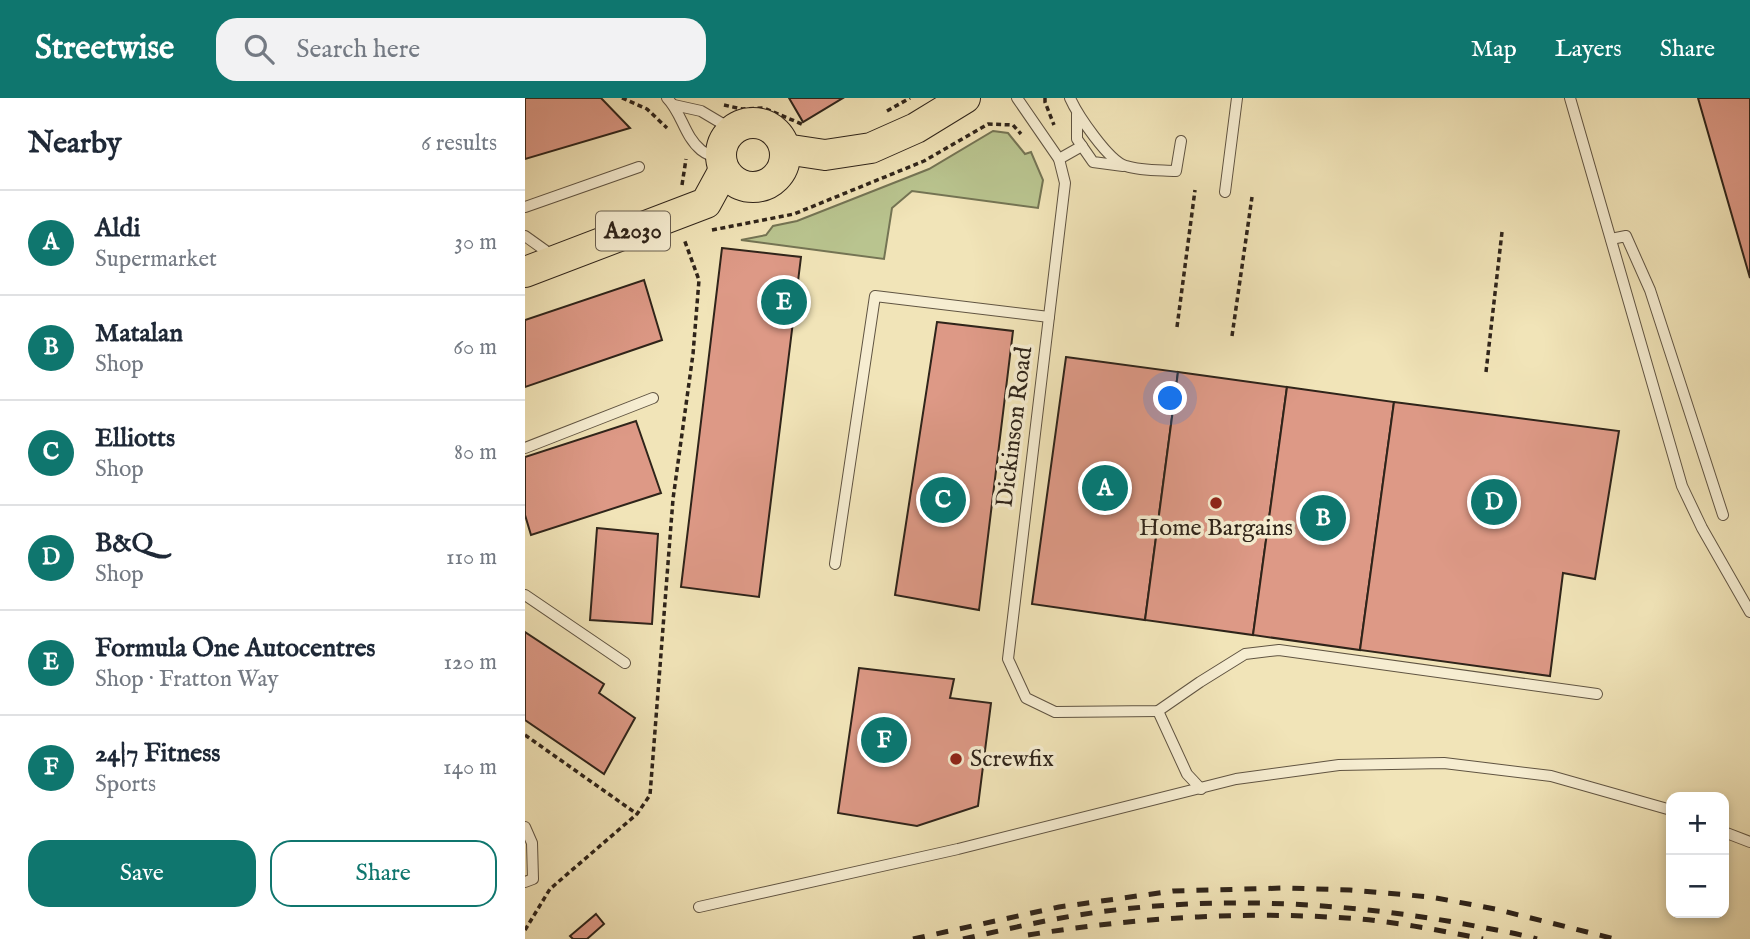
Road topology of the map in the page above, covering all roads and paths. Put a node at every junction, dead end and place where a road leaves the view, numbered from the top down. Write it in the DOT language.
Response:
graph roads {
  1 [pos="622,98"];
  2 [pos="910,98"];
  3 [pos="964,98"];
  4 [pos="1017,98"];
  5 [pos="1045,98"];
  6 [pos="1070,98"];
  7 [pos="1237,98"];
  8 [pos="1570,98"];
  9 [pos="670,102"];
  10 [pos="886,111"];
  11 [pos="1077,114"];
  12 [pos="727,117"];
  13 [pos="1056,124"];
  14 [pos="814,129"];
  15 [pos="669,130"];
  16 [pos="1181,141"];
  17 [pos="1028,143"];
  18 [pos="1082,146"];
  19 [pos="785,149"];
  20 [pos="682,152"];
  21 [pos="1059,159"];
  22 [pos="722,165"];
  23 [pos="1123,166"];
  24 [pos="639,167"];
  25 [pos="1195,190"];
  26 [pos="1224,192"];
  27 [pos="676,193"];
  28 [pos="1252,197"];
  29 [pos="525,207"];
  30 [pos="707,230"];
  31 [pos="1502,232"];
  32 [pos="681,234"];
  33 [pos="525,236"];
  34 [pos="1611,239"];
  35 [pos="559,260"];
  36 [pos="525,272"];
  37 [pos="1049,317"];
  38 [pos="1177,327"];
  39 [pos="1232,336"];
  40 [pos="1486,372"];
  41 [pos="653,398"];
  42 [pos="525,448"];
  43 [pos="1723,515"];
  44 [pos="835,564"];
  45 [pos="525,595"];
  46 [pos="1750,612"];
  47 [pos="625,663"];
  48 [pos="1597,694"];
  49 [pos="1158,711"];
  50 [pos="525,735"];
  51 [pos="1201,789"];
  52 [pos="1666,809"];
  53 [pos="637,814"];
  54 [pos="525,827"];
  55 [pos="1729,834"];
  56 [pos="1750,842"];
  57 [pos="525,882"];
  58 [pos="699,907"];
  59 [pos="525,930"];
  1 -- 15 [label="path"];
  2 -- 10 [label="path"];
  3 -- 19 [label="main road"];
  4 -- 21 [label="lane, Dickinson Road"];
  5 -- 13 [label="path"];
  6 -- 11 [label="lane"];
  7 -- 26 [label="lane"];
  8 -- 34 [label="lane"];
  9 -- 12 [label="lane"];
  9 -- 22 [label="lane"];
  11 -- 18 [label="lane"];
  11 -- 23 [label="lane"];
  12 -- 14 [label="path"];
  12 -- 19 [label="main road"];
  12 -- 22 [label="main road, A2030"];
  16 -- 23 [label="lane"];
  17 -- 30 [label="path"];
  18 -- 21 [label="lane"];
  18 -- 23 [label="lane"];
  19 -- 22 [label="main road"];
  20 -- 27 [label="path"];
  21 -- 37 [label="lane, Dickinson Road"];
  22 -- 35 [label="main road, A2030"];
  24 -- 29 [label="lane"];
  25 -- 38 [label="path"];
  28 -- 39 [label="path"];
  31 -- 40 [label="path"];
  32 -- 53 [label="path"];
  33 -- 35 [label="lane"];
  34 -- 43 [label="lane"];
  34 -- 46 [label="lane"];
  35 -- 36 [label="main road, A2030"];
  37 -- 44 [label="lane"];
  37 -- 49 [label="lane, Dickinson Road"];
  41 -- 42 [label="lane"];
  45 -- 47 [label="lane"];
  48 -- 49 [label="lane"];
  49 -- 51 [label="lane"];
  50 -- 53 [label="path"];
  51 -- 52 [label="lane"];
  51 -- 58 [label="lane"];
  53 -- 59 [label="path"];
  54 -- 57 [label="lane"];
  55 -- 56 [label="lane"];
}
